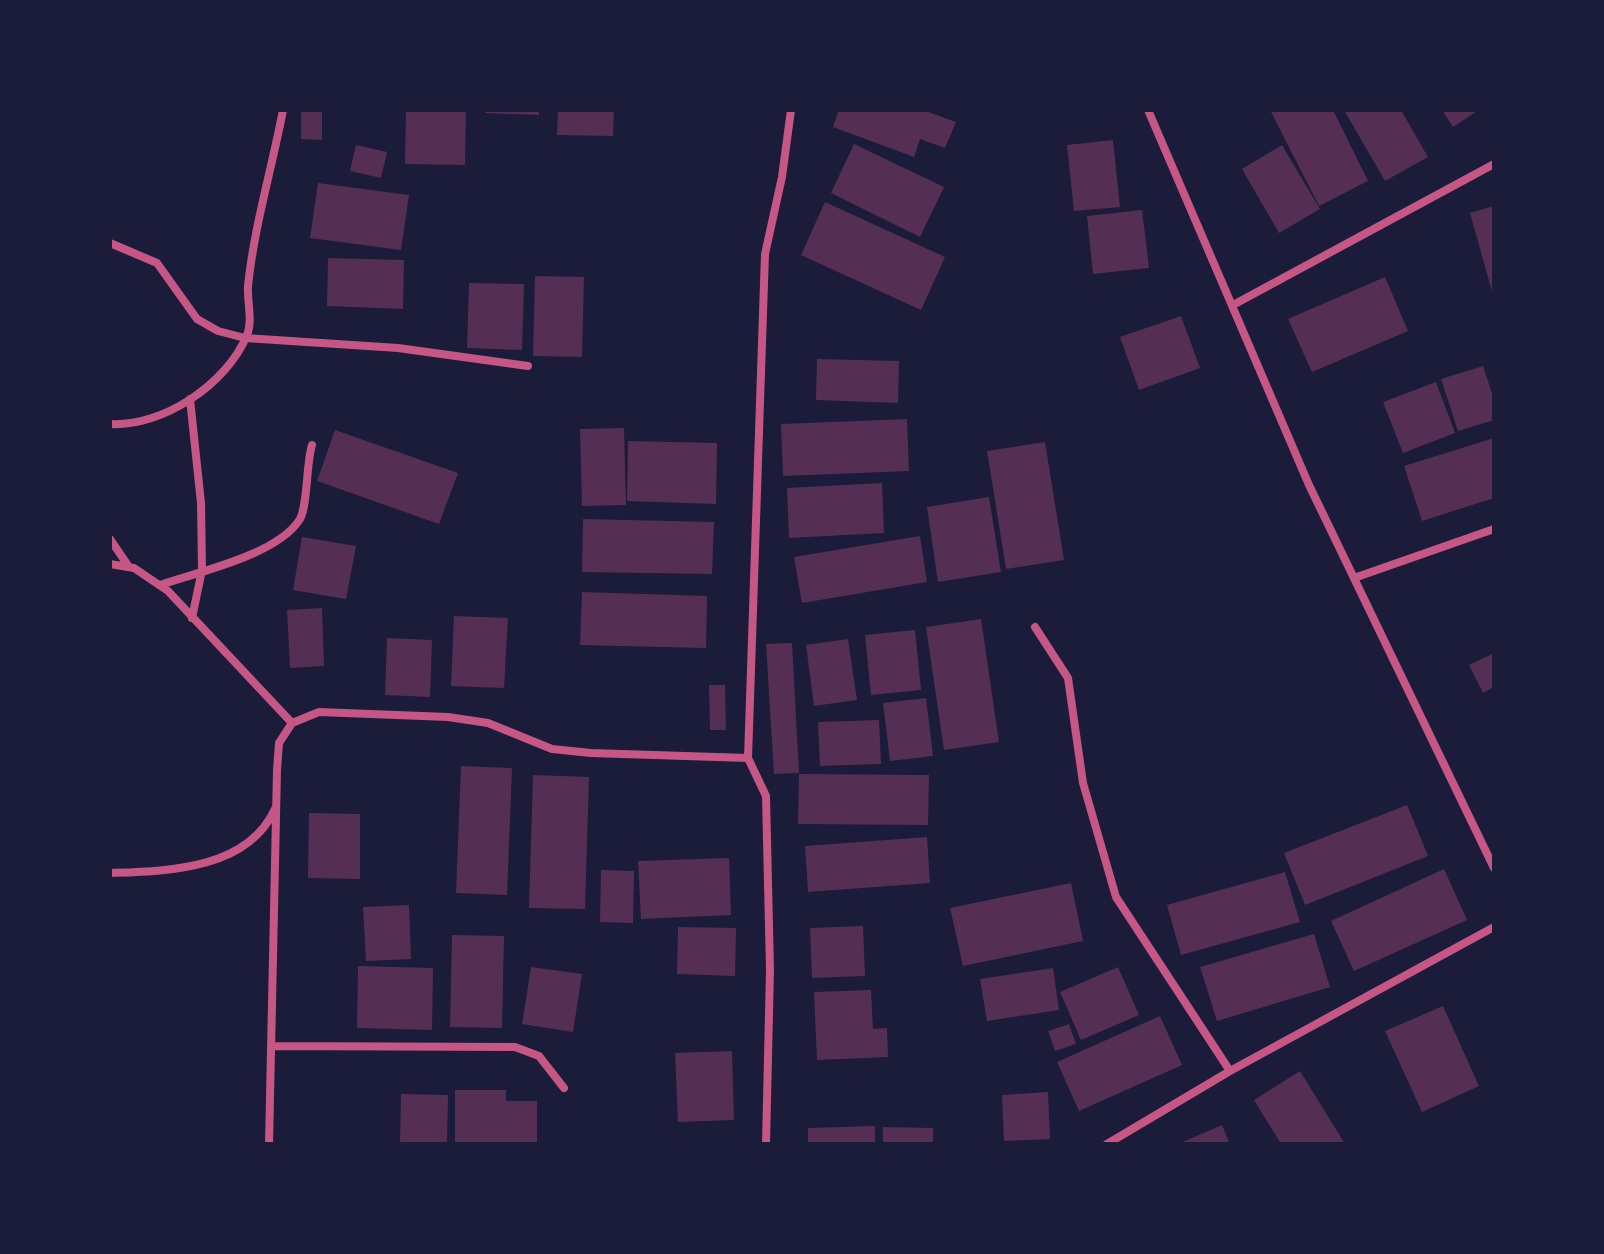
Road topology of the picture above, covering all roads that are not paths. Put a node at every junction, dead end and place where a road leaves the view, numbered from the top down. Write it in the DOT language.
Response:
graph roads {
  1 [pos="283,110"];
  2 [pos="791,110"];
  3 [pos="1148,110"];
  4 [pos="1494,164"];
  5 [pos="110,243"];
  6 [pos="1233,305"];
  7 [pos="245,338"];
  8 [pos="528,366"];
  9 [pos="190,399"];
  10 [pos="110,424"];
  11 [pos="312,445"];
  12 [pos="1494,529"];
  13 [pos="110,539"];
  14 [pos="110,564"];
  15 [pos="129,567"];
  16 [pos="202,570"];
  17 [pos="1354,578"];
  18 [pos="160,585"];
  19 [pos="192,618"];
  20 [pos="1035,627"];
  21 [pos="292,723"];
  22 [pos="748,758"];
  23 [pos="277,804"];
  24 [pos="1494,868"];
  25 [pos="110,873"];
  26 [pos="1494,927"];
  27 [pos="272,1046"];
  28 [pos="1230,1071"];
  29 [pos="564,1088"];
  30 [pos="269,1144"];
  31 [pos="766,1144"];
  32 [pos="1107,1144"];
  1 -- 7 [label="street"];
  2 -- 22 [label="street"];
  3 -- 6 [label="street"];
  4 -- 6 [label="street"];
  5 -- 7 [label="street"];
  6 -- 17 [label="street"];
  7 -- 8 [label="street"];
  7 -- 9 [label="street"];
  9 -- 10 [label="street"];
  9 -- 16 [label="street"];
  11 -- 16 [label="street"];
  12 -- 17 [label="street"];
  13 -- 15 [label="street"];
  14 -- 15 [label="street"];
  15 -- 18 [label="street"];
  16 -- 18 [label="street"];
  16 -- 19 [label="street"];
  17 -- 24 [label="street"];
  18 -- 19 [label="street"];
  19 -- 21 [label="street"];
  20 -- 28 [label="street"];
  21 -- 22 [label="street"];
  21 -- 23 [label="street"];
  22 -- 31 [label="street"];
  23 -- 25 [label="street"];
  23 -- 27 [label="street"];
  26 -- 28 [label="street"];
  27 -- 29 [label="street"];
  27 -- 30 [label="street"];
  28 -- 32 [label="street"];
}
